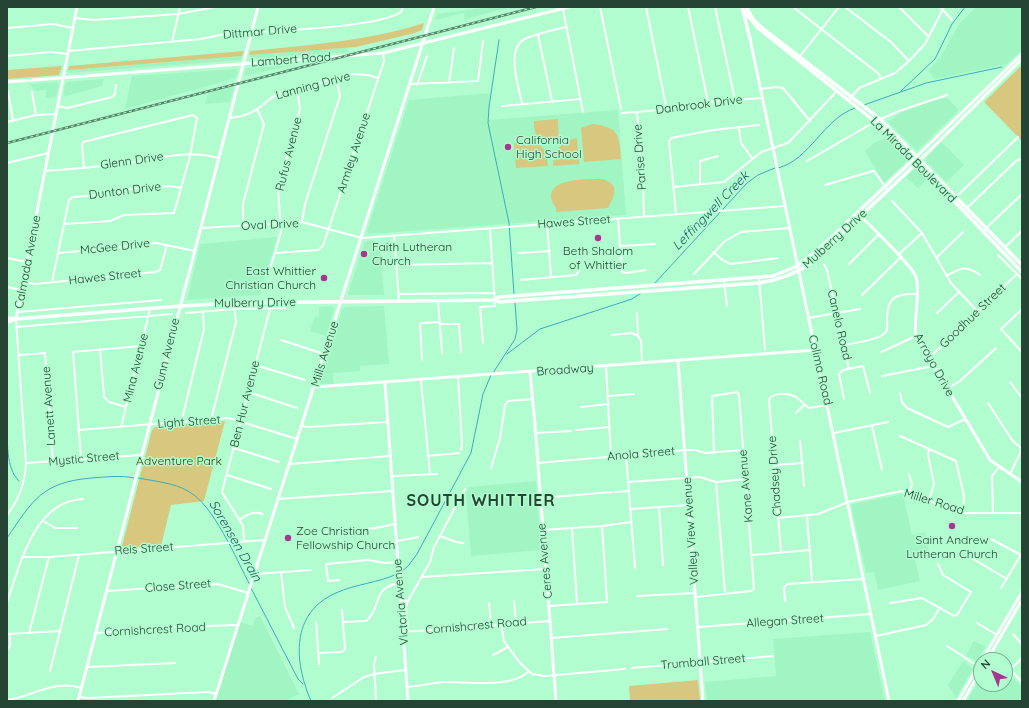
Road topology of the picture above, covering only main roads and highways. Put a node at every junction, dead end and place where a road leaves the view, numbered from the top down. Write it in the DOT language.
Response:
graph roads {
  1 [pos="745,8"];
  2 [pos="755,23"];
  3 [pos="798,58"];
  4 [pos="850,98"];
  5 [pos="915,158"];
  6 [pos="921,159"];
  7 [pos="917,163"];
  8 [pos="859,215"];
  9 [pos="1022,265"];
  10 [pos="1022,272"];
  11 [pos="661,288"];
  12 [pos="606,289"];
  13 [pos="585,296"];
  14 [pos="495,300"];
  15 [pos="7,318"];
  16 [pos="16,319"];
  17 [pos="7,322"];
  1 -- 2 [label="main road, La Mirada Boulevard"];
  1 -- 2 [label="main road"];
  2 -- 3 [label="main road, La Mirada Boulevard"];
  3 -- 4 [label="main road, La Mirada Boulevard"];
  3 -- 4 [label="main road, La Mirada Boulevard"];
  4 -- 5 [label="main road, La Mirada Boulevard"];
  5 -- 6 [label="main road, La Mirada Boulevard"];
  5 -- 7 [label="main road, La Mirada Boulevard"];
  5 -- 8 [label="main road, Mulberry Drive"];
  6 -- 7 [label="main road, Mulberry Drive"];
  6 -- 9 [label="main road, La Mirada Boulevard"];
  7 -- 8 [label="main road, Mulberry Drive"];
  7 -- 10 [label="main road, La Mirada Boulevard"];
  8 -- 11 [label="main road, Mulberry Drive"];
  8 -- 11 [label="main road, Mulberry Drive"];
  11 -- 12 [label="main road, Mulberry Drive"];
  11 -- 13 [label="main road, Mulberry Drive"];
  12 -- 13 [label="main road"];
  12 -- 14 [label="main road, Mulberry Drive"];
  13 -- 14 [label="main road, Mulberry Drive"];
  14 -- 16 [label="main road, Mulberry Drive"];
  15 -- 16 [label="main road, Mulberry Drive"];
  16 -- 17 [label="main road, Mulberry Drive"];
}
